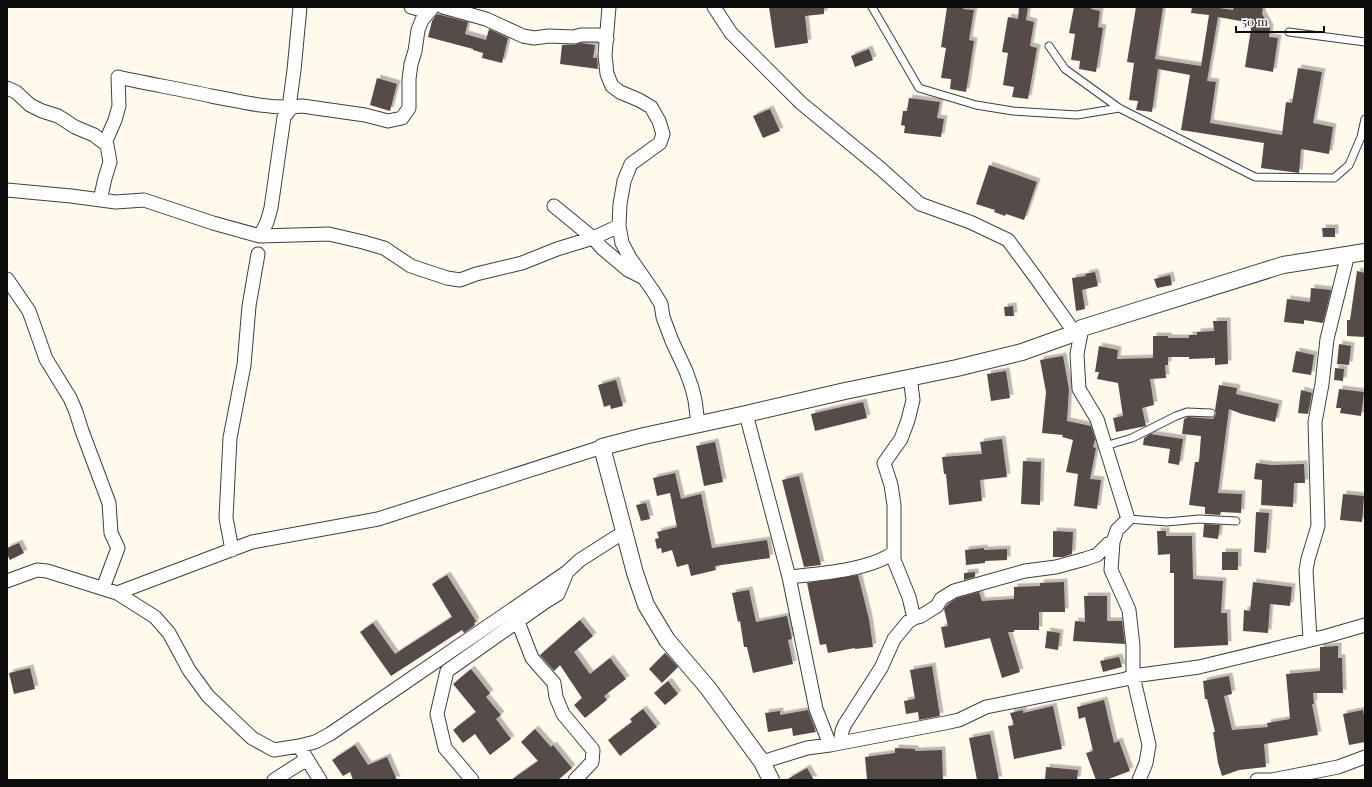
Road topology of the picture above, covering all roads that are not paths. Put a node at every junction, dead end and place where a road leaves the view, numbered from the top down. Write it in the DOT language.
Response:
graph roads {
  1 [pos="300,7"];
  2 [pos="411,7"];
  3 [pos="443,7"];
  4 [pos="610,7"];
  5 [pos="714,7"];
  6 [pos="872,7"];
  7 [pos="431,9"];
  8 [pos="1289,32"];
  9 [pos="605,34"];
  10 [pos="1365,42"];
  11 [pos="1049,46"];
  12 [pos="7,88"];
  13 [pos="292,107"];
  14 [pos="1119,108"];
  15 [pos="1365,119"];
  16 [pos="105,143"];
  17 [pos="7,190"];
  18 [pos="100,200"];
  19 [pos="554,206"];
  20 [pos="619,226"];
  21 [pos="260,236"];
  22 [pos="593,238"];
  23 [pos="1365,252"];
  24 [pos="258,254"];
  25 [pos="1348,254"];
  26 [pos="7,279"];
  27 [pos="645,279"];
  28 [pos="1079,331"];
  29 [pos="910,377"];
  30 [pos="1211,413"];
  31 [pos="746,414"];
  32 [pos="698,424"];
  33 [pos="1105,446"];
  34 [pos="602,447"];
  35 [pos="1128,519"];
  36 [pos="1236,521"];
  37 [pos="624,532"];
  38 [pos="1112,542"];
  39 [pos="232,550"];
  40 [pos="894,552"];
  41 [pos="567,572"];
  42 [pos="789,577"];
  43 [pos="7,580"];
  44 [pos="103,588"];
  45 [pos="117,592"];
  46 [pos="914,618"];
  47 [pos="518,622"];
  48 [pos="1365,625"];
  49 [pos="1310,640"];
  50 [pos="1133,676"];
  51 [pos="835,744"];
  52 [pos="299,746"];
  53 [pos="1365,757"];
  54 [pos="307,759"];
  55 [pos="762,762"];
  56 [pos="274,780"];
  57 [pos="320,780"];
  58 [pos="472,780"];
  59 [pos="575,780"];
  60 [pos="771,780"];
  61 [pos="1139,780"];
  62 [pos="1257,780"];
  1 -- 13 [label="street"];
  2 -- 7 [label="street"];
  3 -- 9 [label="street"];
  4 -- 9 [label="street"];
  5 -- 28 [label="street"];
  6 -- 14 [label="lane"];
  7 -- 13 [label="street"];
  8 -- 10 [label="lane"];
  9 -- 20 [label="street"];
  11 -- 14 [label="lane"];
  12 -- 16 [label="street"];
  13 -- 16 [label="street"];
  13 -- 21 [label="street"];
  14 -- 15 [label="lane"];
  16 -- 18 [label="street"];
  17 -- 18 [label="street"];
  18 -- 21 [label="street"];
  19 -- 22 [label="street"];
  20 -- 22 [label="street"];
  20 -- 27 [label="street"];
  21 -- 22 [label="street"];
  22 -- 27 [label="street"];
  23 -- 25 [label="street"];
  24 -- 39 [label="street"];
  25 -- 28 [label="street"];
  25 -- 49 [label="street"];
  26 -- 44 [label="street"];
  27 -- 32 [label="street"];
  28 -- 29 [label="street"];
  28 -- 33 [label="street"];
  29 -- 31 [label="street"];
  29 -- 40 [label="street"];
  30 -- 33 [label="lane"];
  31 -- 32 [label="street"];
  31 -- 42 [label="street"];
  32 -- 34 [label="street"];
  33 -- 35 [label="street"];
  34 -- 37 [label="street"];
  34 -- 39 [label="street"];
  35 -- 36 [label="lane"];
  35 -- 38 [label="street"];
  37 -- 41 [label="street"];
  37 -- 55 [label="street"];
  38 -- 46 [label="street"];
  38 -- 50 [label="street"];
  39 -- 45 [label="street"];
  40 -- 42 [label="street"];
  40 -- 46 [label="street"];
  41 -- 47 [label="street"];
  41 -- 52 [label="street"];
  42 -- 51 [label="street"];
  43 -- 44 [label="street"];
  44 -- 45 [label="street"];
  45 -- 52 [label="street"];
  46 -- 51 [label="street"];
  47 -- 58 [label="street"];
  47 -- 59 [label="street"];
  48 -- 49 [label="street"];
  49 -- 50 [label="street"];
  50 -- 51 [label="street"];
  50 -- 61 [label="street"];
  51 -- 55 [label="street"];
  52 -- 54 [label="street"];
  53 -- 62 [label="street"];
  54 -- 56 [label="street"];
  54 -- 57 [label="street"];
  55 -- 60 [label="street"];
}
